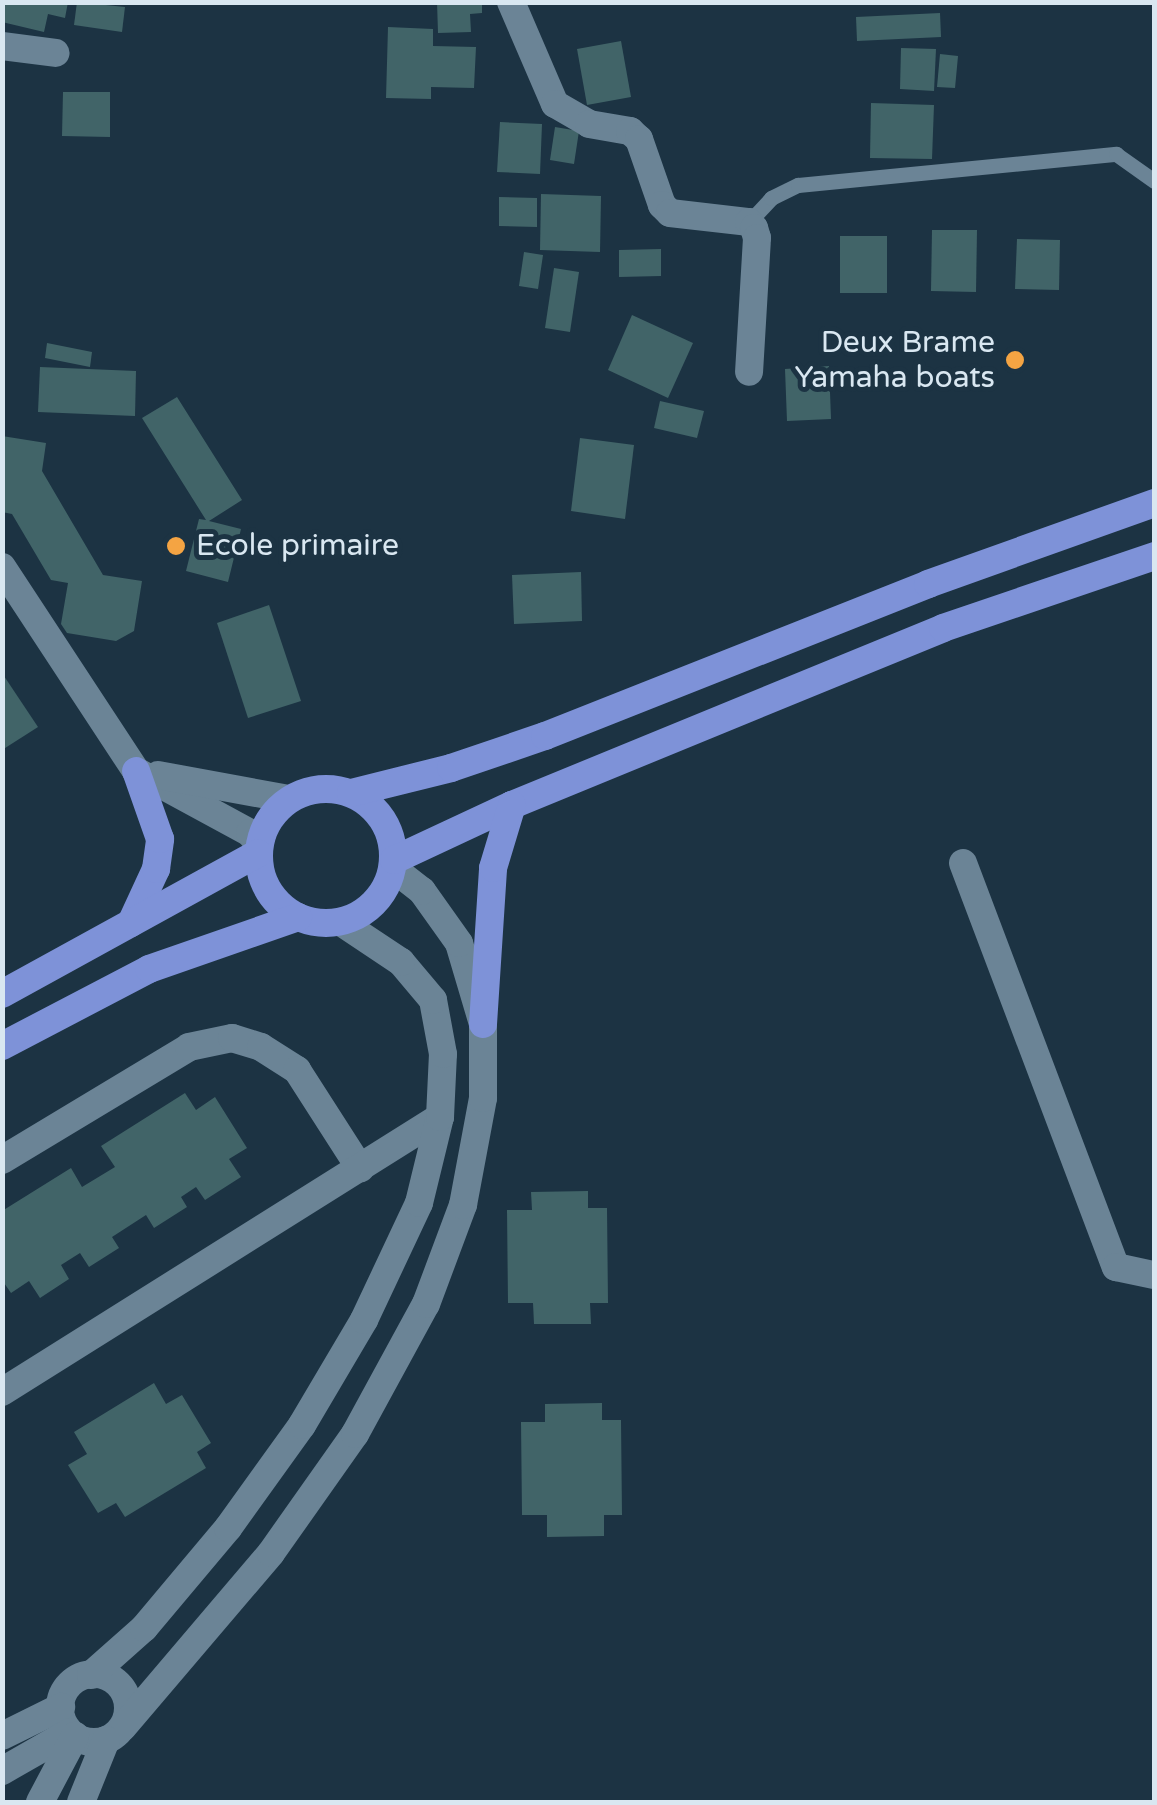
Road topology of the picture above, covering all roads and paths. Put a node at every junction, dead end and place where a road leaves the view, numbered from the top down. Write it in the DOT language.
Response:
graph roads {
  1 [pos="511,2"];
  2 [pos="2,46"];
  3 [pos="56,52"];
  4 [pos="1154,181"];
  5 [pos="749,222"];
  6 [pos="749,372"];
  7 [pos="1154,503"];
  8 [pos="1154,556"];
  9 [pos="2,567"];
  10 [pos="136,771"];
  11 [pos="351,793"];
  12 [pos="289,799"];
  13 [pos="512,805"];
  14 [pos="259,848"];
  15 [pos="963,863"];
  16 [pos="394,864"];
  17 [pos="298,918"];
  18 [pos="131,922"];
  19 [pos="341,922"];
  20 [pos="2,994"];
  21 [pos="483,1024"];
  22 [pos="2,1046"];
  23 [pos="440,1117"];
  24 [pos="2,1160"];
  25 [pos="360,1168"];
  26 [pos="1154,1275"];
  27 [pos="2,1392"];
  28 [pos="91,1674"];
  29 [pos="68,1725"];
  30 [pos="115,1733"];
  31 [pos="2,1736"];
  32 [pos="2,1771"];
  33 [pos="40,1802"];
  34 [pos="80,1802"];
  1 -- 5 [label="street"];
  2 -- 3 [label="street"];
  4 -- 5 [label="lane"];
  5 -- 6 [label="street"];
  7 -- 11 [label="highway"];
  8 -- 13 [label="highway"];
  9 -- 10 [label="street"];
  10 -- 12 [label="street"];
  10 -- 14 [label="street"];
  10 -- 18 [label="highway"];
  11 -- 12 [label="highway"];
  11 -- 16 [label="highway"];
  12 -- 14 [label="highway"];
  13 -- 16 [label="highway"];
  13 -- 21 [label="highway"];
  14 -- 17 [label="highway"];
  14 -- 18 [label="highway"];
  15 -- 26 [label="street"];
  16 -- 19 [label="highway"];
  16 -- 21 [label="street"];
  17 -- 19 [label="highway"];
  17 -- 22 [label="highway"];
  18 -- 20 [label="highway"];
  19 -- 23 [label="street"];
  21 -- 30 [label="street"];
  23 -- 25 [label="street"];
  23 -- 28 [label="street"];
  24 -- 25 [label="street"];
  25 -- 27 [label="street"];
  28 -- 29 [label="street"];
  28 -- 30 [label="street"];
  29 -- 30 [label="street"];
  29 -- 31 [label="street"];
  29 -- 32 [label="street"];
  29 -- 33 [label="street"];
  30 -- 34 [label="street"];
}
